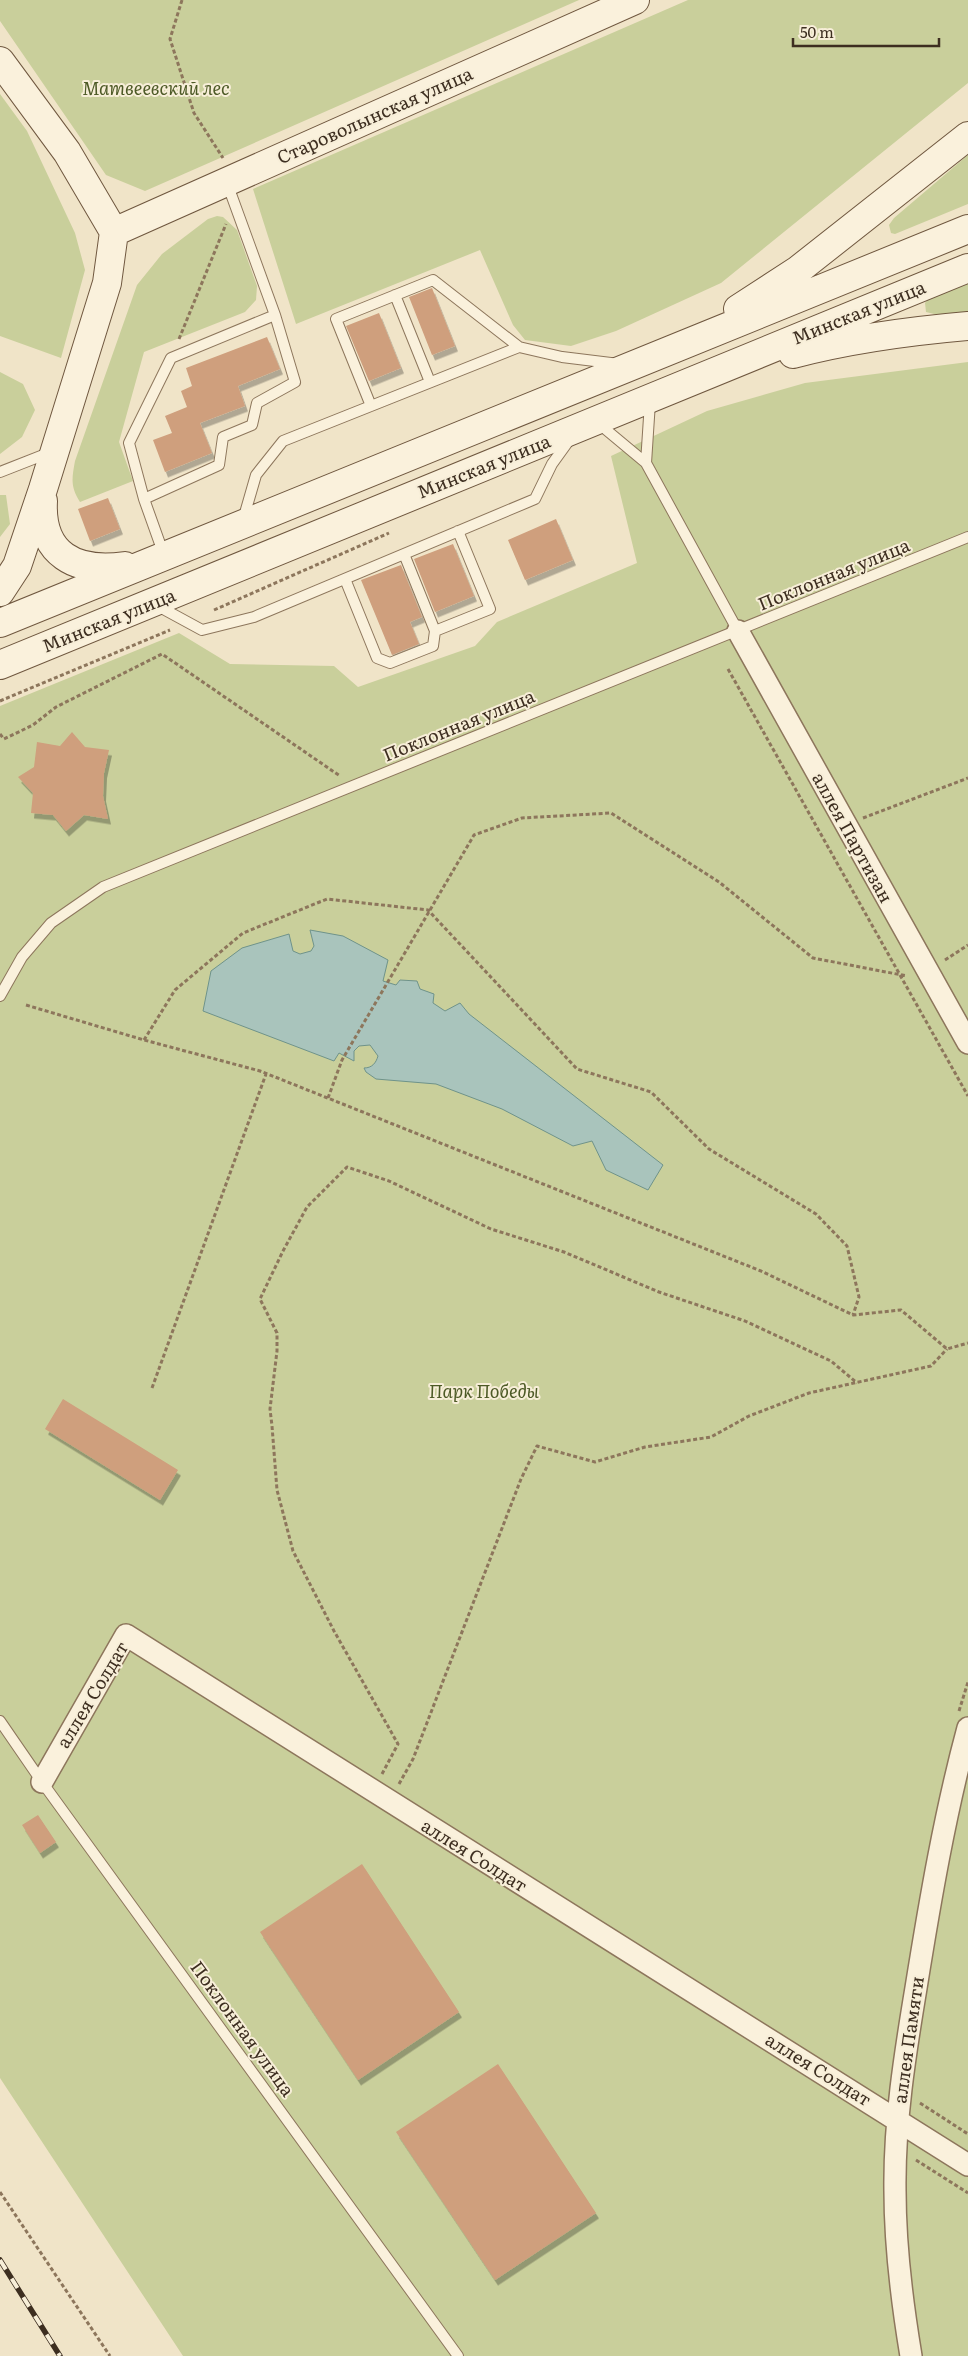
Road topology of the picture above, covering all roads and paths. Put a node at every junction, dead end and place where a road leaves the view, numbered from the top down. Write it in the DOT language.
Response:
graph roads {
  1 [pos="182,0"];
  2 [pos="635,0"];
  3 [pos="0,61"];
  4 [pos="968,136"];
  5 [pos="232,188"];
  6 [pos="968,229"];
  7 [pos="114,232"];
  8 [pos="968,268"];
  9 [pos="395,295"];
  10 [pos="275,315"];
  11 [pos="968,326"];
  12 [pos="684,344"];
  13 [pos="519,347"];
  14 [pos="171,358"];
  15 [pos="631,365"];
  16 [pos="702,377"];
  17 [pos="430,382"];
  18 [pos="650,398"];
  19 [pos="371,406"];
  20 [pos="587,424"];
  21 [pos="55,451"];
  22 [pos="646,463"];
  23 [pos="0,472"];
  24 [pos="43,489"];
  25 [pos="144,499"];
  26 [pos="242,524"];
  27 [pos="458,531"];
  28 [pos="392,532"];
  29 [pos="968,537"];
  30 [pos="404,554"];
  31 [pos="155,560"];
  32 [pos="345,579"];
  33 [pos="0,592"];
  34 [pos="152,603"];
  35 [pos="187,622"];
  36 [pos="0,623"];
  37 [pos="435,631"];
  38 [pos="738,632"];
  39 [pos="0,666"];
  40 [pos="728,669"];
  41 [pos="0,701"];
  42 [pos="0,734"];
  43 [pos="968,778"];
  44 [pos="355,786"];
  45 [pos="844,825"];
  46 [pos="428,910"];
  47 [pos="968,945"];
  48 [pos="898,974"];
  49 [pos="930,975"];
  50 [pos="0,996"];
  51 [pos="26,1005"];
  52 [pos="144,1040"];
  53 [pos="968,1043"];
  54 [pos="266,1074"];
  55 [pos="968,1096"];
  56 [pos="328,1098"];
  57 [pos="852,1315"];
  58 [pos="968,1343"];
  59 [pos="947,1349"];
  60 [pos="857,1383"];
  61 [pos="152,1388"];
  62 [pos="0,1721"];
  63 [pos="968,1728"];
  64 [pos="42,1782"];
  65 [pos="381,1797"];
  66 [pos="901,2091"];
  67 [pos="898,2120"];
  68 [pos="968,2134"];
  69 [pos="897,2147"];
  70 [pos="968,2165"];
  71 [pos="0,2192"];
  72 [pos="968,2193"];
  73 [pos="110,2356"];
  74 [pos="458,2356"];
  75 [pos="911,2356"];
  1 -- 5 [label="path"];
  2 -- 5 [label="main road, Староволынская улица"];
  3 -- 7 [label="main road"];
  4 -- 12 [label="main road"];
  5 -- 7 [label="main road, Староволынская улица"];
  5 -- 10 [label="lane"];
  5 -- 14 [label="path"];
  6 -- 12 [label="main road, Минская улица"];
  7 -- 21 [label="main road"];
  8 -- 16 [label="main road, Минская улица"];
  9 -- 13 [label="lane"];
  9 -- 17 [label="lane"];
  9 -- 19 [label="lane"];
  10 -- 14 [label="lane"];
  10 -- 25 [label="lane"];
  11 -- 16 [label="main road"];
  12 -- 15 [label="main road, Минская улица"];
  13 -- 15 [label="lane"];
  13 -- 17 [label="lane"];
  14 -- 25 [label="lane"];
  15 -- 26 [label="main road, Минская улица"];
  16 -- 18 [label="main road, Минская улица"];
  17 -- 19 [label="lane"];
  18 -- 20 [label="main road, Минская улица"];
  18 -- 22 [label="lane"];
  19 -- 26 [label="lane"];
  20 -- 22 [label="lane"];
  20 -- 27 [label="lane"];
  20 -- 34 [label="main road, Минская улица"];
  21 -- 23 [label="lane"];
  21 -- 24 [label="main road"];
  22 -- 38 [label="lane"];
  24 -- 31 [label="main road"];
  24 -- 33 [label="main road"];
  25 -- 31 [label="lane"];
  26 -- 31 [label="main road, Минская улица"];
  27 -- 30 [label="lane"];
  27 -- 37 [label="lane"];
  28 -- 35 [label="path"];
  29 -- 38 [label="lane, Поклонная улица"];
  30 -- 32 [label="lane"];
  30 -- 37 [label="lane"];
  31 -- 36 [label="main road, Минская улица"];
  32 -- 35 [label="lane"];
  32 -- 37 [label="lane"];
  34 -- 35 [label="lane"];
  34 -- 39 [label="main road, Минская улица"];
  35 -- 41 [label="path"];
  38 -- 44 [label="lane, Поклонная улица"];
  38 -- 45 [label="street, аллея Партизан"];
  40 -- 48 [label="path"];
  42 -- 44 [label="path"];
  43 -- 45 [label="path"];
  44 -- 50 [label="lane, Поклонная улица"];
  45 -- 49 [label="street, аллея Партизан"];
  46 -- 48 [label="path"];
  46 -- 52 [label="path"];
  46 -- 56 [label="path"];
  46 -- 57 [label="path"];
  47 -- 49 [label="path"];
  48 -- 49 [label="path"];
  48 -- 55 [label="path"];
  49 -- 53 [label="street, аллея Партизан"];
  51 -- 52 [label="path"];
  52 -- 54 [label="path"];
  54 -- 56 [label="path"];
  54 -- 61 [label="path"];
  56 -- 57 [label="path"];
  57 -- 59 [label="path"];
  58 -- 59 [label="path"];
  59 -- 60 [label="path"];
  60 -- 65 [label="path"];
  60 -- 65 [label="path"];
  62 -- 64 [label="lane, Поклонная улица"];
  63 -- 66 [label="street, аллея Памяти"];
  64 -- 65 [label="street, аллея Солдат"];
  64 -- 74 [label="lane, Поклонная улица"];
  65 -- 67 [label="street, аллея Солдат"];
  66 -- 67 [label="street, аллея Памяти"];
  66 -- 68 [label="path"];
  67 -- 69 [label="street, аллея Памяти"];
  67 -- 70 [label="street, аллея Солдат"];
  69 -- 72 [label="path"];
  69 -- 75 [label="street, аллея Памяти"];
  71 -- 73 [label="path"];
}
